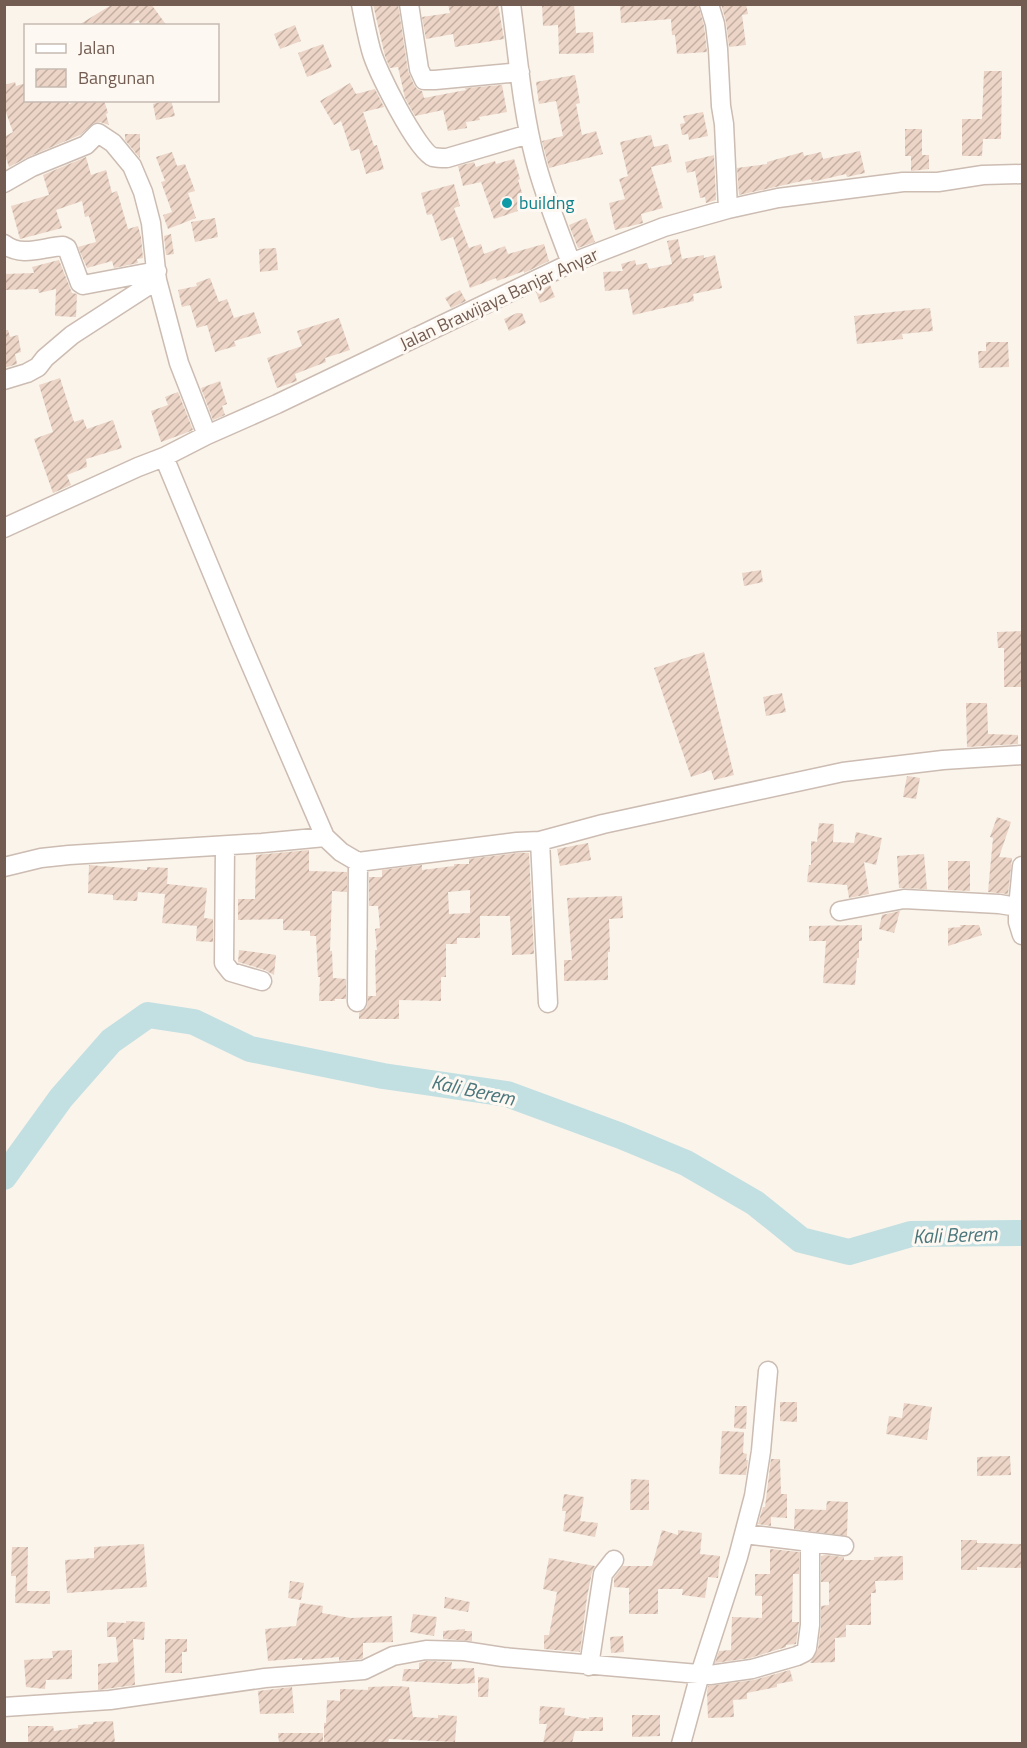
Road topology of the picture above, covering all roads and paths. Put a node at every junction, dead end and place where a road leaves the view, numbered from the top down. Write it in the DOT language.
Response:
graph roads {
  1 [pos="361,4"];
  2 [pos="409,4"];
  3 [pos="511,4"];
  4 [pos="709,4"];
  5 [pos="520,72"];
  6 [pos="529,134"];
  7 [pos="1023,174"];
  8 [pos="4,183"];
  9 [pos="728,209"];
  10 [pos="4,244"];
  11 [pos="571,262"];
  12 [pos="157,276"];
  13 [pos="4,380"];
  14 [pos="207,435"];
  15 [pos="164,457"];
  16 [pos="4,528"];
  17 [pos="1023,755"];
  18 [pos="325,837"];
  19 [pos="540,842"];
  20 [pos="225,846"];
  21 [pos="358,862"];
  22 [pos="1023,866"];
  23 [pos="4,867"];
  24 [pos="1018,907"];
  25 [pos="840,911"];
  26 [pos="1023,936"];
  27 [pos="262,981"];
  28 [pos="357,1002"];
  29 [pos="548,1003"];
  30 [pos="768,1371"];
  31 [pos="744,1534"];
  32 [pos="810,1542"];
  33 [pos="844,1546"];
  34 [pos="614,1560"];
  35 [pos="589,1666"];
  36 [pos="700,1674"];
  37 [pos="4,1707"];
  38 [pos="681,1743"];
  1 -- 6 [label="street"];
  2 -- 5 [label="street"];
  3 -- 5 [label="street"];
  4 -- 9 [label="street"];
  5 -- 6 [label="street"];
  6 -- 11 [label="street"];
  7 -- 9 [label="street, Jalan Brawijaya Banjar Anyar"];
  8 -- 12 [label="street"];
  9 -- 11 [label="street, Jalan Brawijaya Banjar Anyar"];
  10 -- 12 [label="street"];
  11 -- 14 [label="street, Jalan Brawijaya Banjar Anyar"];
  12 -- 13 [label="street"];
  12 -- 14 [label="street"];
  14 -- 15 [label="street, Jalan Brawijaya Banjar Anyar"];
  15 -- 16 [label="street, Jalan Brawijaya Banjar Anyar"];
  15 -- 18 [label="street"];
  17 -- 19 [label="street"];
  18 -- 20 [label="street"];
  18 -- 21 [label="street"];
  19 -- 21 [label="street"];
  19 -- 29 [label="street"];
  20 -- 23 [label="street"];
  20 -- 27 [label="street"];
  21 -- 28 [label="street"];
  22 -- 24 [label="street"];
  24 -- 25 [label="street"];
  24 -- 26 [label="street"];
  30 -- 31 [label="street"];
  31 -- 32 [label="street"];
  31 -- 36 [label="street"];
  32 -- 33 [label="street"];
  32 -- 36 [label="street"];
  34 -- 35 [label="street"];
  35 -- 36 [label="street"];
  35 -- 37 [label="street"];
  36 -- 38 [label="street"];
}
